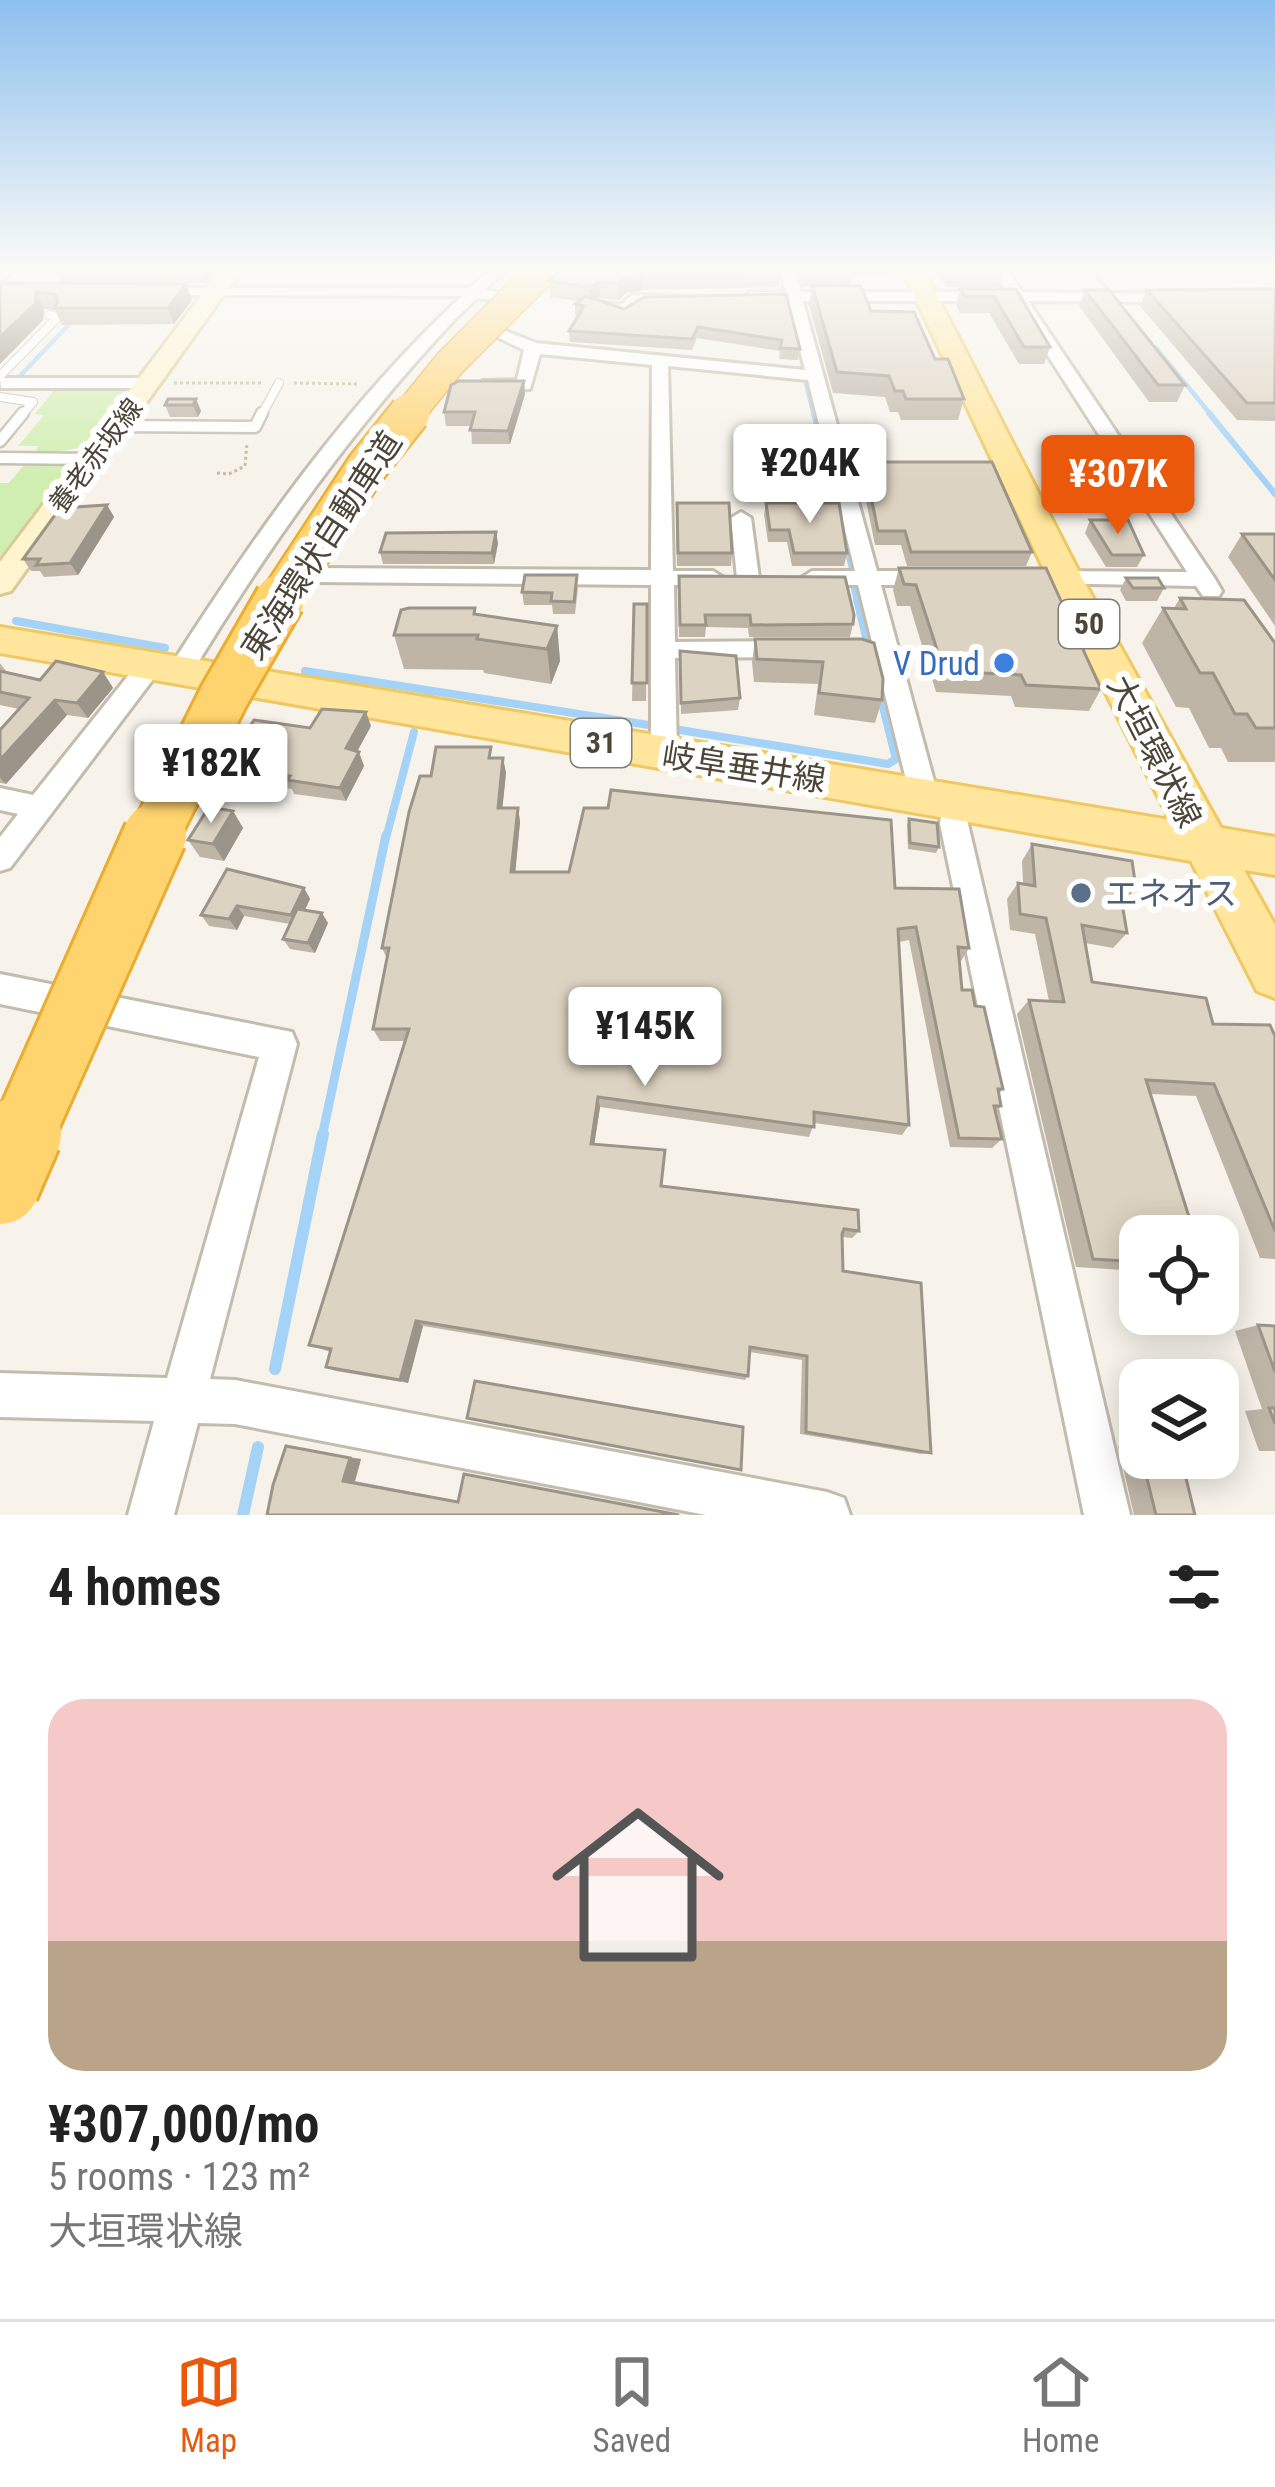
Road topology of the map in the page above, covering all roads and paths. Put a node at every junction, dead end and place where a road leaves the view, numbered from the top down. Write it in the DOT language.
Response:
graph roads {
  1 [pos="41,339"];
  2 [pos="182,339"];
  3 [pos="428,339"];
  4 [pos="471,339"];
  5 [pos="487,339"];
  6 [pos="512,339"];
  7 [pos="805,339"];
  8 [pos="947,339"];
  9 [pos="1044,339"];
  10 [pos="533,348"];
  11 [pos="660,361"];
  12 [pos="815,376"];
  13 [pos="150,383"];
  14 [pos="279,383"];
  15 [pos="384,385"];
  16 [pos="446,385"];
  17 [pos="2,388"];
  18 [pos="118,426"];
  19 [pos="255,427"];
  20 [pos="0,441"];
  21 [pos="0,458"];
  22 [pos="94,459"];
  23 [pos="217,473"];
  24 [pos="741,518"];
  25 [pos="315,575"];
  26 [pos="662,578"];
  27 [pos="772,578"];
  28 [pos="955,578"];
  29 [pos="1021,578"];
  30 [pos="1065,578"];
  31 [pos="868,579"];
  32 [pos="1204,579"];
  33 [pos="0,584"];
  34 [pos="1227,616"];
  35 [pos="0,640"];
  36 [pos="818,649"];
  37 [pos="664,650"];
  38 [pos="163,670"];
  39 [pos="257,684"];
  40 [pos="664,754"];
  41 [pos="0,799"];
  42 [pos="939,799"];
  43 [pos="41,808"];
  44 [pos="1203,844"];
  45 [pos="1275,856"];
  46 [pos="0,859"];
  47 [pos="1275,974"];
  48 [pos="0,989"];
  49 [pos="0,1186"];
  50 [pos="0,1395"];
  51 [pos="181,1401"];
  52 [pos="151,1515"];
  53 [pos="826,1515"];
  54 [pos="1107,1515"];
  1 -- 17 [label="lane"];
  2 -- 13 [label="main road, 養老赤坂線"];
  3 -- 15 [label="street"];
  4 -- 49 [label="highway, 東海環状自動車道, bridge"];
  5 -- 16 [label="street"];
  6 -- 10 [label="street"];
  7 -- 12 [label="street"];
  8 -- 30 [label="main road, 大垣環状線 / 50"];
  9 -- 32 [label="street"];
  10 -- 11 [label="street"];
  10 -- 16 [label="street"];
  11 -- 12 [label="street"];
  11 -- 26 [label="street"];
  12 -- 31 [label="street"];
  13 -- 17 [label="street"];
  13 -- 18 [label="main road, 養老赤坂線"];
  14 -- 19 [label="lane"];
  15 -- 16 [label="street"];
  15 -- 38 [label="street"];
  16 -- 25 [label="street"];
  17 -- 20 [label="lane"];
  18 -- 19 [label="lane"];
  18 -- 22 [label="main road, 養老赤坂線"];
  19 -- 23 [label="path"];
  21 -- 22 [label="lane"];
  22 -- 33 [label="main road, 養老赤坂線"];
  24 -- 27 [label="street"];
  25 -- 26 [label="street"];
  25 -- 39 [label="street"];
  26 -- 27 [label="street"];
  26 -- 37 [label="street"];
  27 -- 31 [label="street"];
  28 -- 31 [label="street"];
  29 -- 30 [label="street"];
  30 -- 32 [label="street"];
  30 -- 44 [label="main road, 大垣環状線 / 50"];
  31 -- 42 [label="street"];
  32 -- 34 [label="street"];
  35 -- 38 [label="main road, 岐阜垂井線 / 31"];
  36 -- 37 [label="street"];
  37 -- 40 [label="street"];
  38 -- 39 [label="main road, 岐阜垂井線 / 31"];
  38 -- 43 [label="street"];
  39 -- 40 [label="main road, 岐阜垂井線 / 31"];
  40 -- 42 [label="main road, 岐阜垂井線 / 31"];
  41 -- 43 [label="street"];
  42 -- 44 [label="main road, 岐阜垂井線 / 31"];
  42 -- 54 [label="street"];
  43 -- 46 [label="street"];
  44 -- 45 [label="main road, 岐阜垂井線 / 31"];
  44 -- 47 [label="main road, 大垣環状線 / 50"];
  48 -- 51 [label="street"];
  50 -- 51 [label="street"];
  51 -- 52 [label="street"];
  51 -- 53 [label="street"];
}
